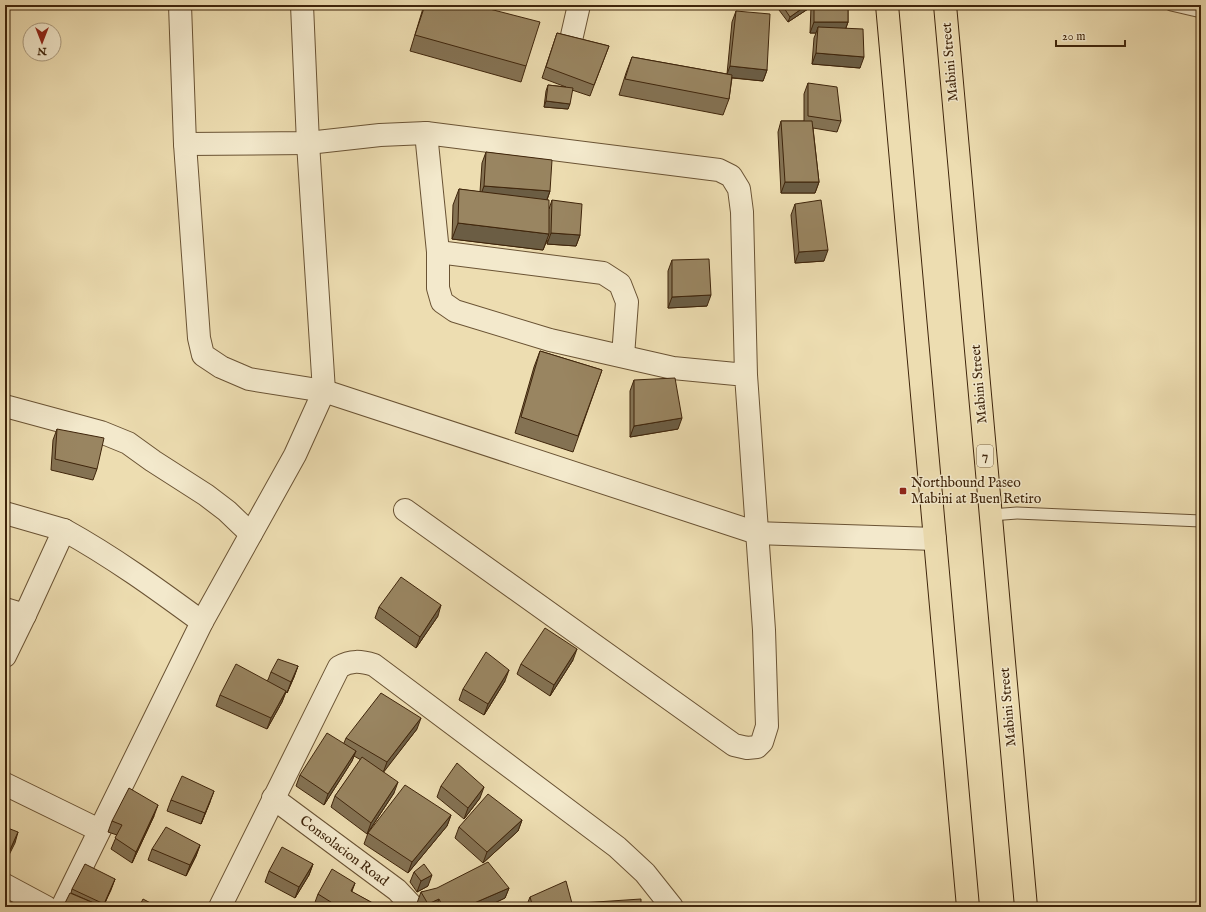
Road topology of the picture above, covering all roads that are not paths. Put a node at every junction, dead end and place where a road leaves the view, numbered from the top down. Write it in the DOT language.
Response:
graph roads {
  1 [pos="180,5"];
  2 [pos="302,5"];
  3 [pos="580,5"];
  4 [pos="887,5"];
  5 [pos="945,5"];
  6 [pos="1171,5"];
  7 [pos="1201,12"];
  8 [pos="571,40"];
  9 [pos="426,133"];
  10 [pos="308,143"];
  11 [pos="185,144"];
  12 [pos="438,252"];
  13 [pos="623,356"];
  14 [pos="746,374"];
  15 [pos="324,391"];
  16 [pos="5,406"];
  17 [pos="405,510"];
  18 [pos="5,513"];
  19 [pos="991,515"];
  20 [pos="1201,521"];
  21 [pos="64,530"];
  22 [pos="757,533"];
  23 [pos="252,534"];
  24 [pos="935,539"];
  25 [pos="15,612"];
  26 [pos="202,622"];
  27 [pos="5,656"];
  28 [pos="5,784"];
  29 [pos="273,798"];
  30 [pos="99,830"];
  31 [pos="5,885"];
  32 [pos="46,907"];
  33 [pos="62,907"];
  34 [pos="220,907"];
  35 [pos="412,907"];
  36 [pos="672,907"];
  37 [pos="968,907"];
  38 [pos="1026,907"];
  1 -- 11 [label="street"];
  2 -- 10 [label="street"];
  3 -- 8 [label="street"];
  4 -- 24 [label="main road"];
  5 -- 19 [label="main road, Mabini Street / 7"];
  6 -- 7 [label="lane"];
  9 -- 10 [label="street"];
  9 -- 12 [label="street"];
  9 -- 14 [label="street"];
  10 -- 11 [label="street"];
  10 -- 15 [label="street"];
  11 -- 15 [label="street"];
  12 -- 13 [label="street"];
  12 -- 13 [label="street"];
  13 -- 14 [label="street"];
  14 -- 22 [label="street"];
  15 -- 22 [label="street"];
  15 -- 23 [label="street"];
  16 -- 23 [label="street"];
  17 -- 22 [label="street"];
  18 -- 21 [label="street"];
  19 -- 20 [label="lane"];
  19 -- 38 [label="main road, Mabini Street / 7"];
  21 -- 25 [label="street"];
  21 -- 26 [label="street"];
  22 -- 24 [label="street"];
  23 -- 26 [label="street"];
  24 -- 37 [label="main road"];
  25 -- 27 [label="street"];
  26 -- 30 [label="street"];
  28 -- 30 [label="street"];
  29 -- 34 [label="street"];
  29 -- 35 [label="street, Consolacion Road"];
  29 -- 36 [label="street"];
  30 -- 33 [label="street"];
  31 -- 32 [label="street"];
}
